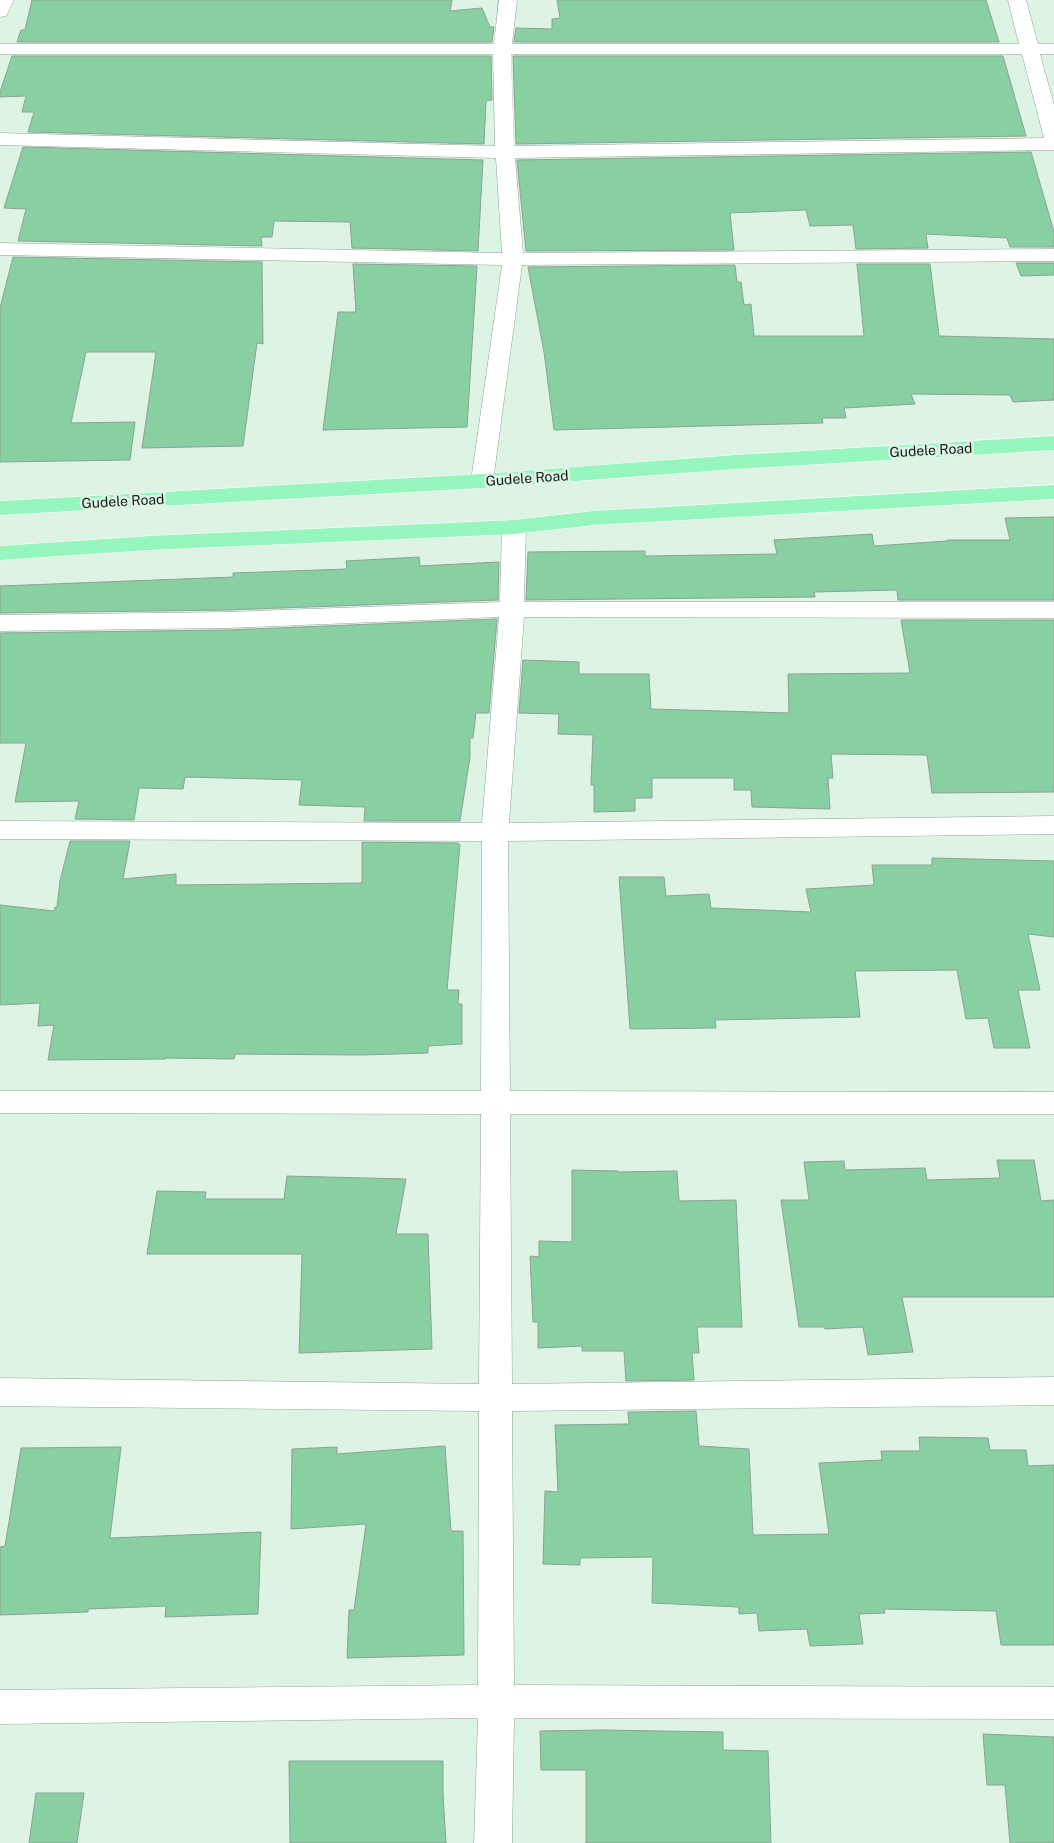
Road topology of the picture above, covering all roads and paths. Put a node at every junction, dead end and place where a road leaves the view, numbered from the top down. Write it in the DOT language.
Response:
graph roads {
  1 [pos="5,0"];
  2 [pos="508,0"];
  3 [pos="1017,0"];
  4 [pos="0,12"];
  5 [pos="0,49"];
  6 [pos="502,49"];
  7 [pos="1029,49"];
  8 [pos="1054,49"];
  9 [pos="0,139"];
  10 [pos="1054,143"];
  11 [pos="505,152"];
  12 [pos="0,249"];
  13 [pos="1054,255"];
  14 [pos="513,258"];
  15 [pos="1054,443"];
  16 [pos="482,481"];
  17 [pos="1054,492"];
  18 [pos="0,508"];
  19 [pos="514,527"];
  20 [pos="0,553"];
  21 [pos="512,608"];
  22 [pos="1054,610"];
  23 [pos="0,623"];
  24 [pos="1054,825"];
  25 [pos="0,830"];
  26 [pos="495,832"];
  27 [pos="0,1102"];
  28 [pos="1054,1103"];
  29 [pos="497,1104"];
  30 [pos="1054,1391"];
  31 [pos="0,1392"];
  32 [pos="496,1398"];
  33 [pos="496,1701"];
  34 [pos="1054,1702"];
  35 [pos="0,1707"];
  36 [pos="493,1843"];
  1 -- 4 [label="street"];
  2 -- 6 [label="street"];
  3 -- 7 [label="street"];
  5 -- 6 [label="street"];
  6 -- 7 [label="street"];
  6 -- 11 [label="street"];
  7 -- 8 [label="street"];
  7 -- 10 [label="street"];
  9 -- 11 [label="street"];
  10 -- 11 [label="street"];
  11 -- 14 [label="street"];
  12 -- 14 [label="street"];
  13 -- 14 [label="street"];
  14 -- 16 [label="street"];
  15 -- 16 [label="highway, Gudele Road"];
  16 -- 18 [label="highway, Gudele Road"];
  17 -- 19 [label="highway"];
  19 -- 20 [label="highway"];
  19 -- 21 [label="street"];
  21 -- 22 [label="street"];
  21 -- 23 [label="street"];
  21 -- 26 [label="street"];
  24 -- 26 [label="street"];
  25 -- 26 [label="street"];
  26 -- 29 [label="street"];
  27 -- 29 [label="street"];
  28 -- 29 [label="street"];
  29 -- 32 [label="street"];
  30 -- 32 [label="street"];
  31 -- 32 [label="street"];
  32 -- 33 [label="street"];
  33 -- 34 [label="street"];
  33 -- 35 [label="street"];
  33 -- 36 [label="street"];
}
